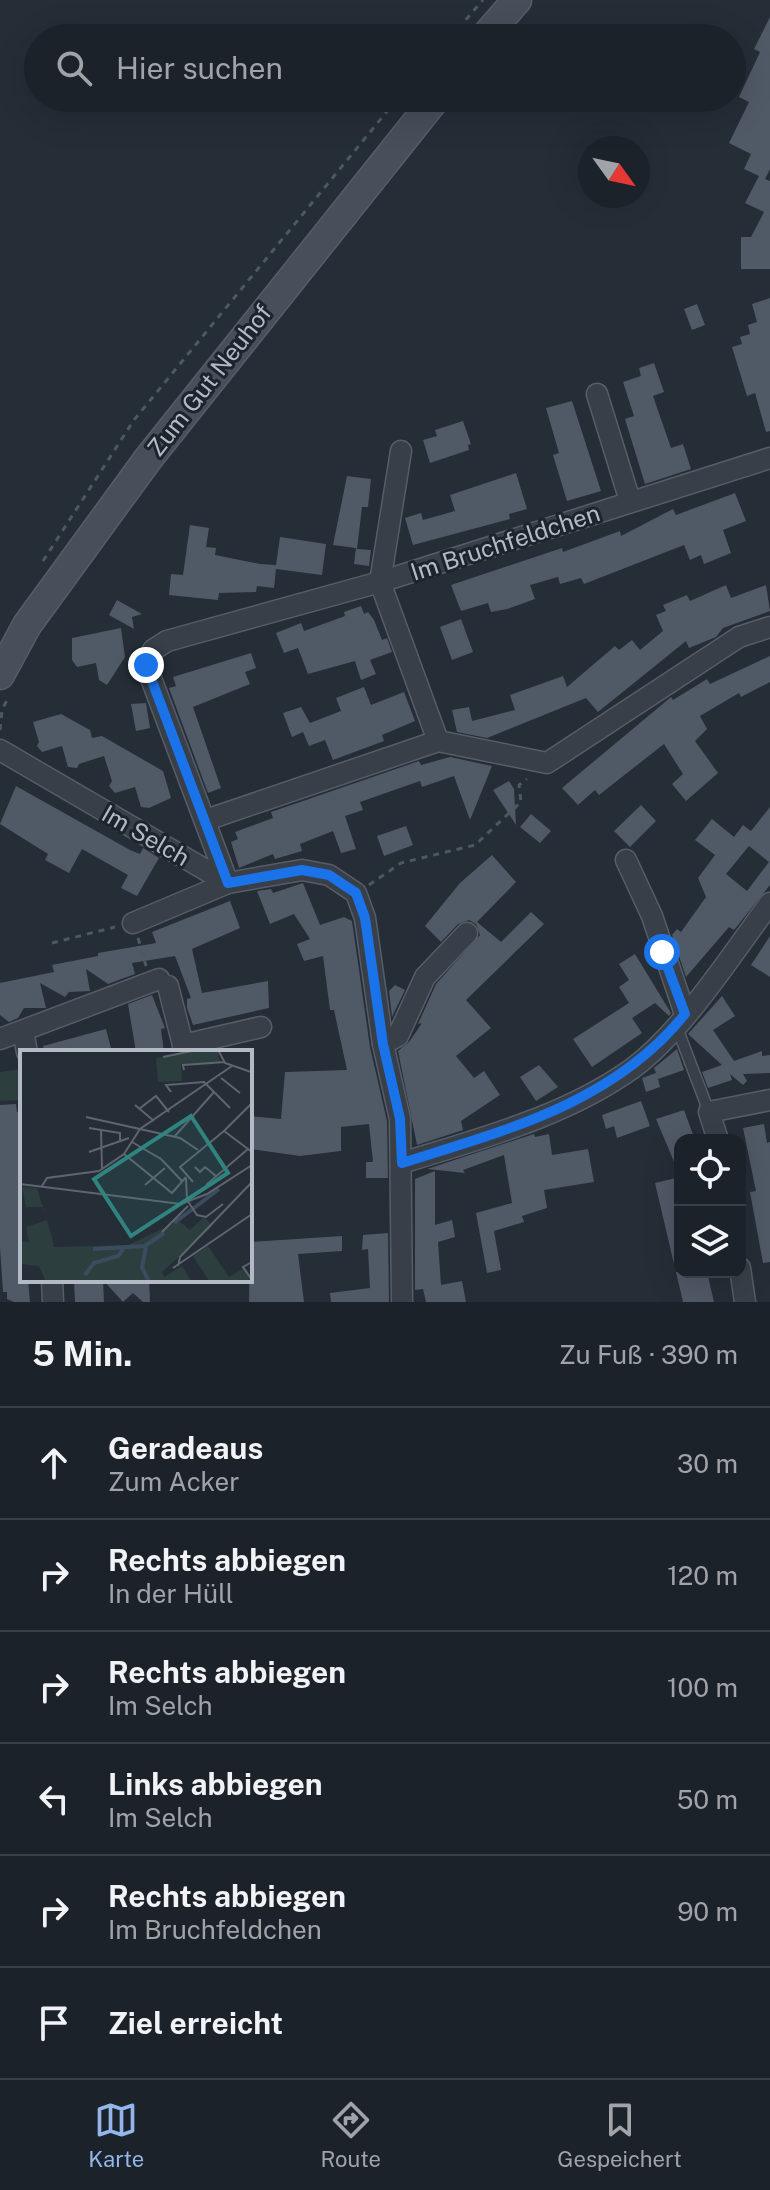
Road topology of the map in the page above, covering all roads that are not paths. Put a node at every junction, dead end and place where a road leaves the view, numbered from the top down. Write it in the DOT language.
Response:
graph roads {
  1 [pos="517,0"];
  2 [pos="496,24"];
  3 [pos="425,112"];
  4 [pos="597,394"];
  5 [pos="401,451"];
  6 [pos="770,458"];
  7 [pos="630,501"];
  8 [pos="380,582"];
  9 [pos="770,627"];
  10 [pos="0,675"];
  11 [pos="438,741"];
  12 [pos="0,750"];
  13 [pos="206,820"];
  14 [pos="626,860"];
  15 [pos="235,882"];
  16 [pos="770,903"];
  17 [pos="133,923"];
  18 [pos="467,933"];
  19 [pos="680,1019"];
  20 [pos="261,1027"];
  21 [pos="23,1031"];
  22 [pos="0,1039"];
  23 [pos="383,1044"];
  24 [pos="184,1048"];
  25 [pos="27,1050"];
  26 [pos="770,1100"];
  27 [pos="709,1112"];
  28 [pos="716,1134"];
  29 [pos="402,1163"];
  30 [pos="741,1278"];
  31 [pos="52,1282"];
  32 [pos="53,1302"];
  33 [pos="402,1302"];
  34 [pos="745,1302"];
  1 -- 2 [label="main road"];
  3 -- 10 [label="main road, Zum Gut Neuhof"];
  4 -- 7 [label="street, Im Bruchfeldchen"];
  5 -- 8 [label="street, Im Bruchfeldchen"];
  6 -- 7 [label="street, Im Bruchfeldchen"];
  7 -- 8 [label="street, Im Bruchfeldchen"];
  8 -- 11 [label="street, Im Bruchfeldchen"];
  8 -- 13 [label="street, Im Bruchfeldchen"];
  9 -- 11 [label="street"];
  11 -- 13 [label="street"];
  12 -- 15 [label="street, Im Selch"];
  13 -- 15 [label="street, Im Bruchfeldchen"];
  14 -- 19 [label="street"];
  15 -- 17 [label="street"];
  15 -- 23 [label="street"];
  16 -- 19 [label="street"];
  18 -- 23 [label="street"];
  19 -- 27 [label="lane"];
  19 -- 29 [label="street"];
  20 -- 24 [label="street"];
  21 -- 22 [label="street"];
  21 -- 24 [label="street"];
  21 -- 25 [label="street"];
  23 -- 29 [label="street"];
  26 -- 27 [label="street"];
  27 -- 28 [label="street"];
  29 -- 33 [label="street"];
  30 -- 34 [label="street"];
  31 -- 32 [label="street"];
}
